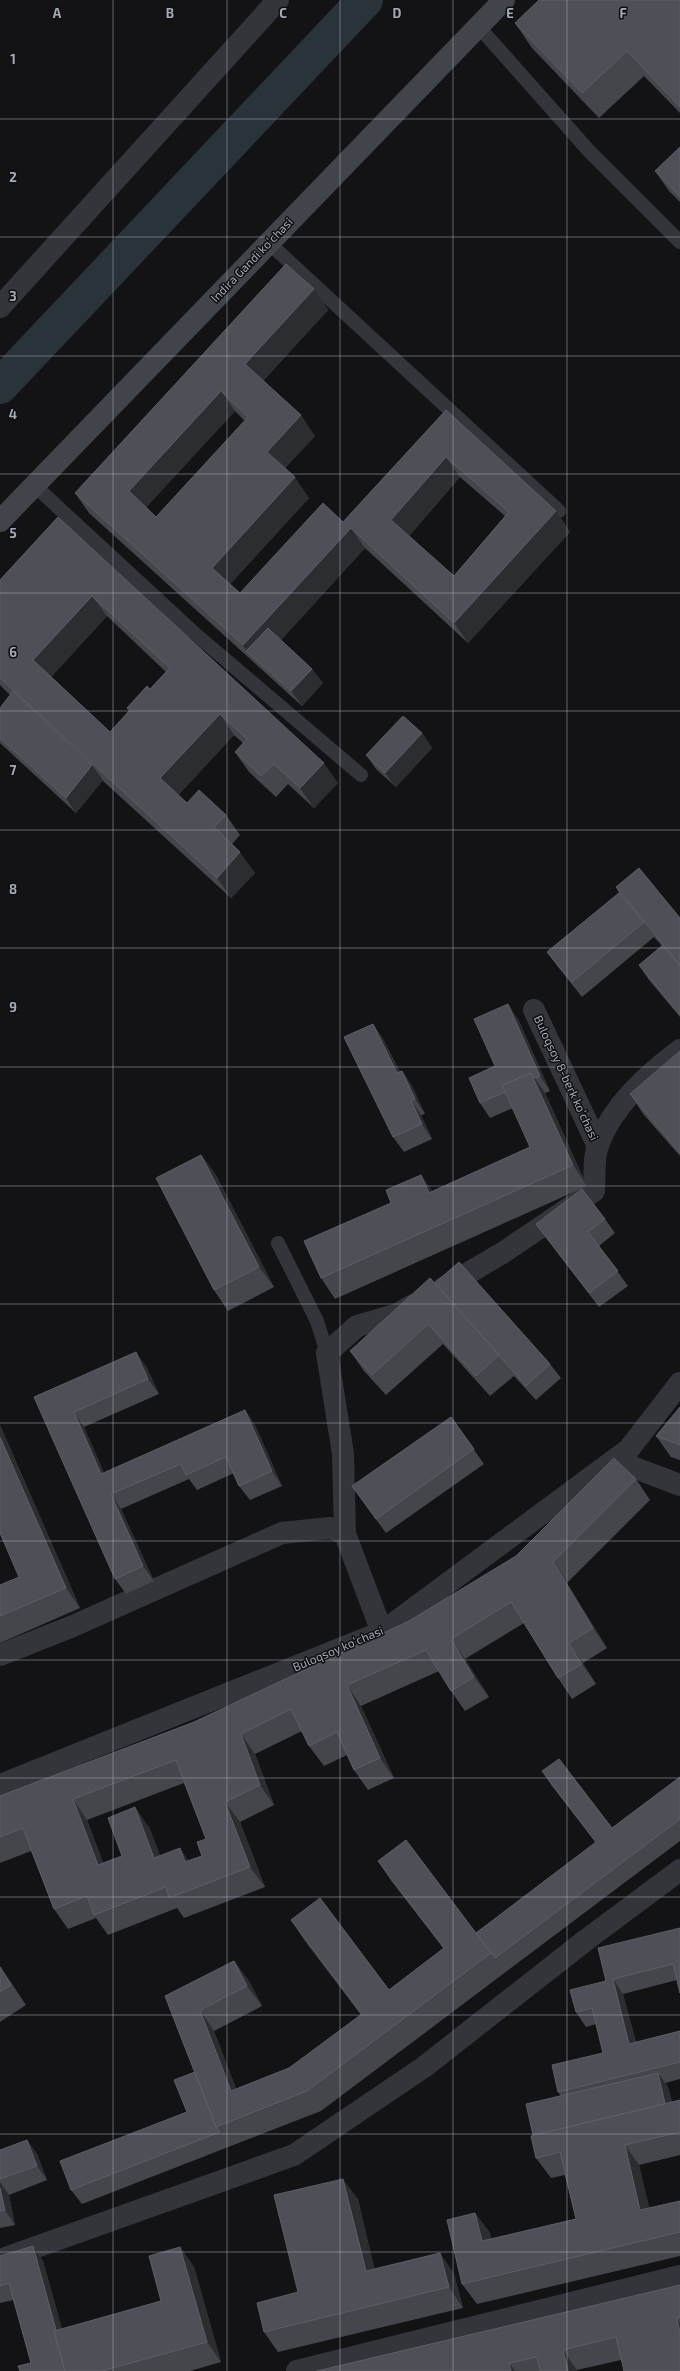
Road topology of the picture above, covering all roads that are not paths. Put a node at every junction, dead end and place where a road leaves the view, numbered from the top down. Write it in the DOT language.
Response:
graph roads {
  1 [pos="278,0"];
  2 [pos="504,0"];
  3 [pos="478,26"];
  4 [pos="680,242"];
  5 [pos="269,243"];
  6 [pos="0,307"];
  7 [pos="34,485"];
  8 [pos="559,511"];
  9 [pos="0,521"];
  10 [pos="360,775"];
  11 [pos="534,1010"];
  12 [pos="680,1050"];
  13 [pos="598,1146"];
  14 [pos="278,1242"];
  15 [pos="327,1353"];
  16 [pos="680,1383"];
  17 [pos="614,1460"];
  18 [pos="680,1486"];
  19 [pos="345,1534"];
  20 [pos="382,1632"];
  21 [pos="0,1655"];
  22 [pos="0,1785"];
  23 [pos="680,1870"];
  24 [pos="0,2260"];
  25 [pos="680,2276"];
  26 [pos="297,2371"];
  1 -- 6 [label="street"];
  2 -- 3 [label="street, Indira Gandi koʻchasi"];
  3 -- 4 [label="lane"];
  3 -- 5 [label="street, Indira Gandi koʻchasi"];
  5 -- 7 [label="street, Indira Gandi koʻchasi"];
  5 -- 8 [label="lane"];
  7 -- 9 [label="street, Indira Gandi koʻchasi"];
  7 -- 10 [label="lane"];
  11 -- 13 [label="street, Buloqsoy 8-berk koʻchasi"];
  12 -- 13 [label="street, Buloqsoy 8-berk koʻchasi"];
  13 -- 15 [label="street, Buloqsoy 8-berk koʻchasi"];
  14 -- 15 [label="lane"];
  15 -- 19 [label="street"];
  16 -- 17 [label="street, Buloqsoy koʻchasi"];
  17 -- 18 [label="street"];
  17 -- 20 [label="street, Buloqsoy koʻchasi"];
  19 -- 20 [label="street"];
  19 -- 21 [label="street"];
  20 -- 22 [label="street, Buloqsoy koʻchasi"];
  23 -- 24 [label="street"];
  25 -- 26 [label="street"];
}
